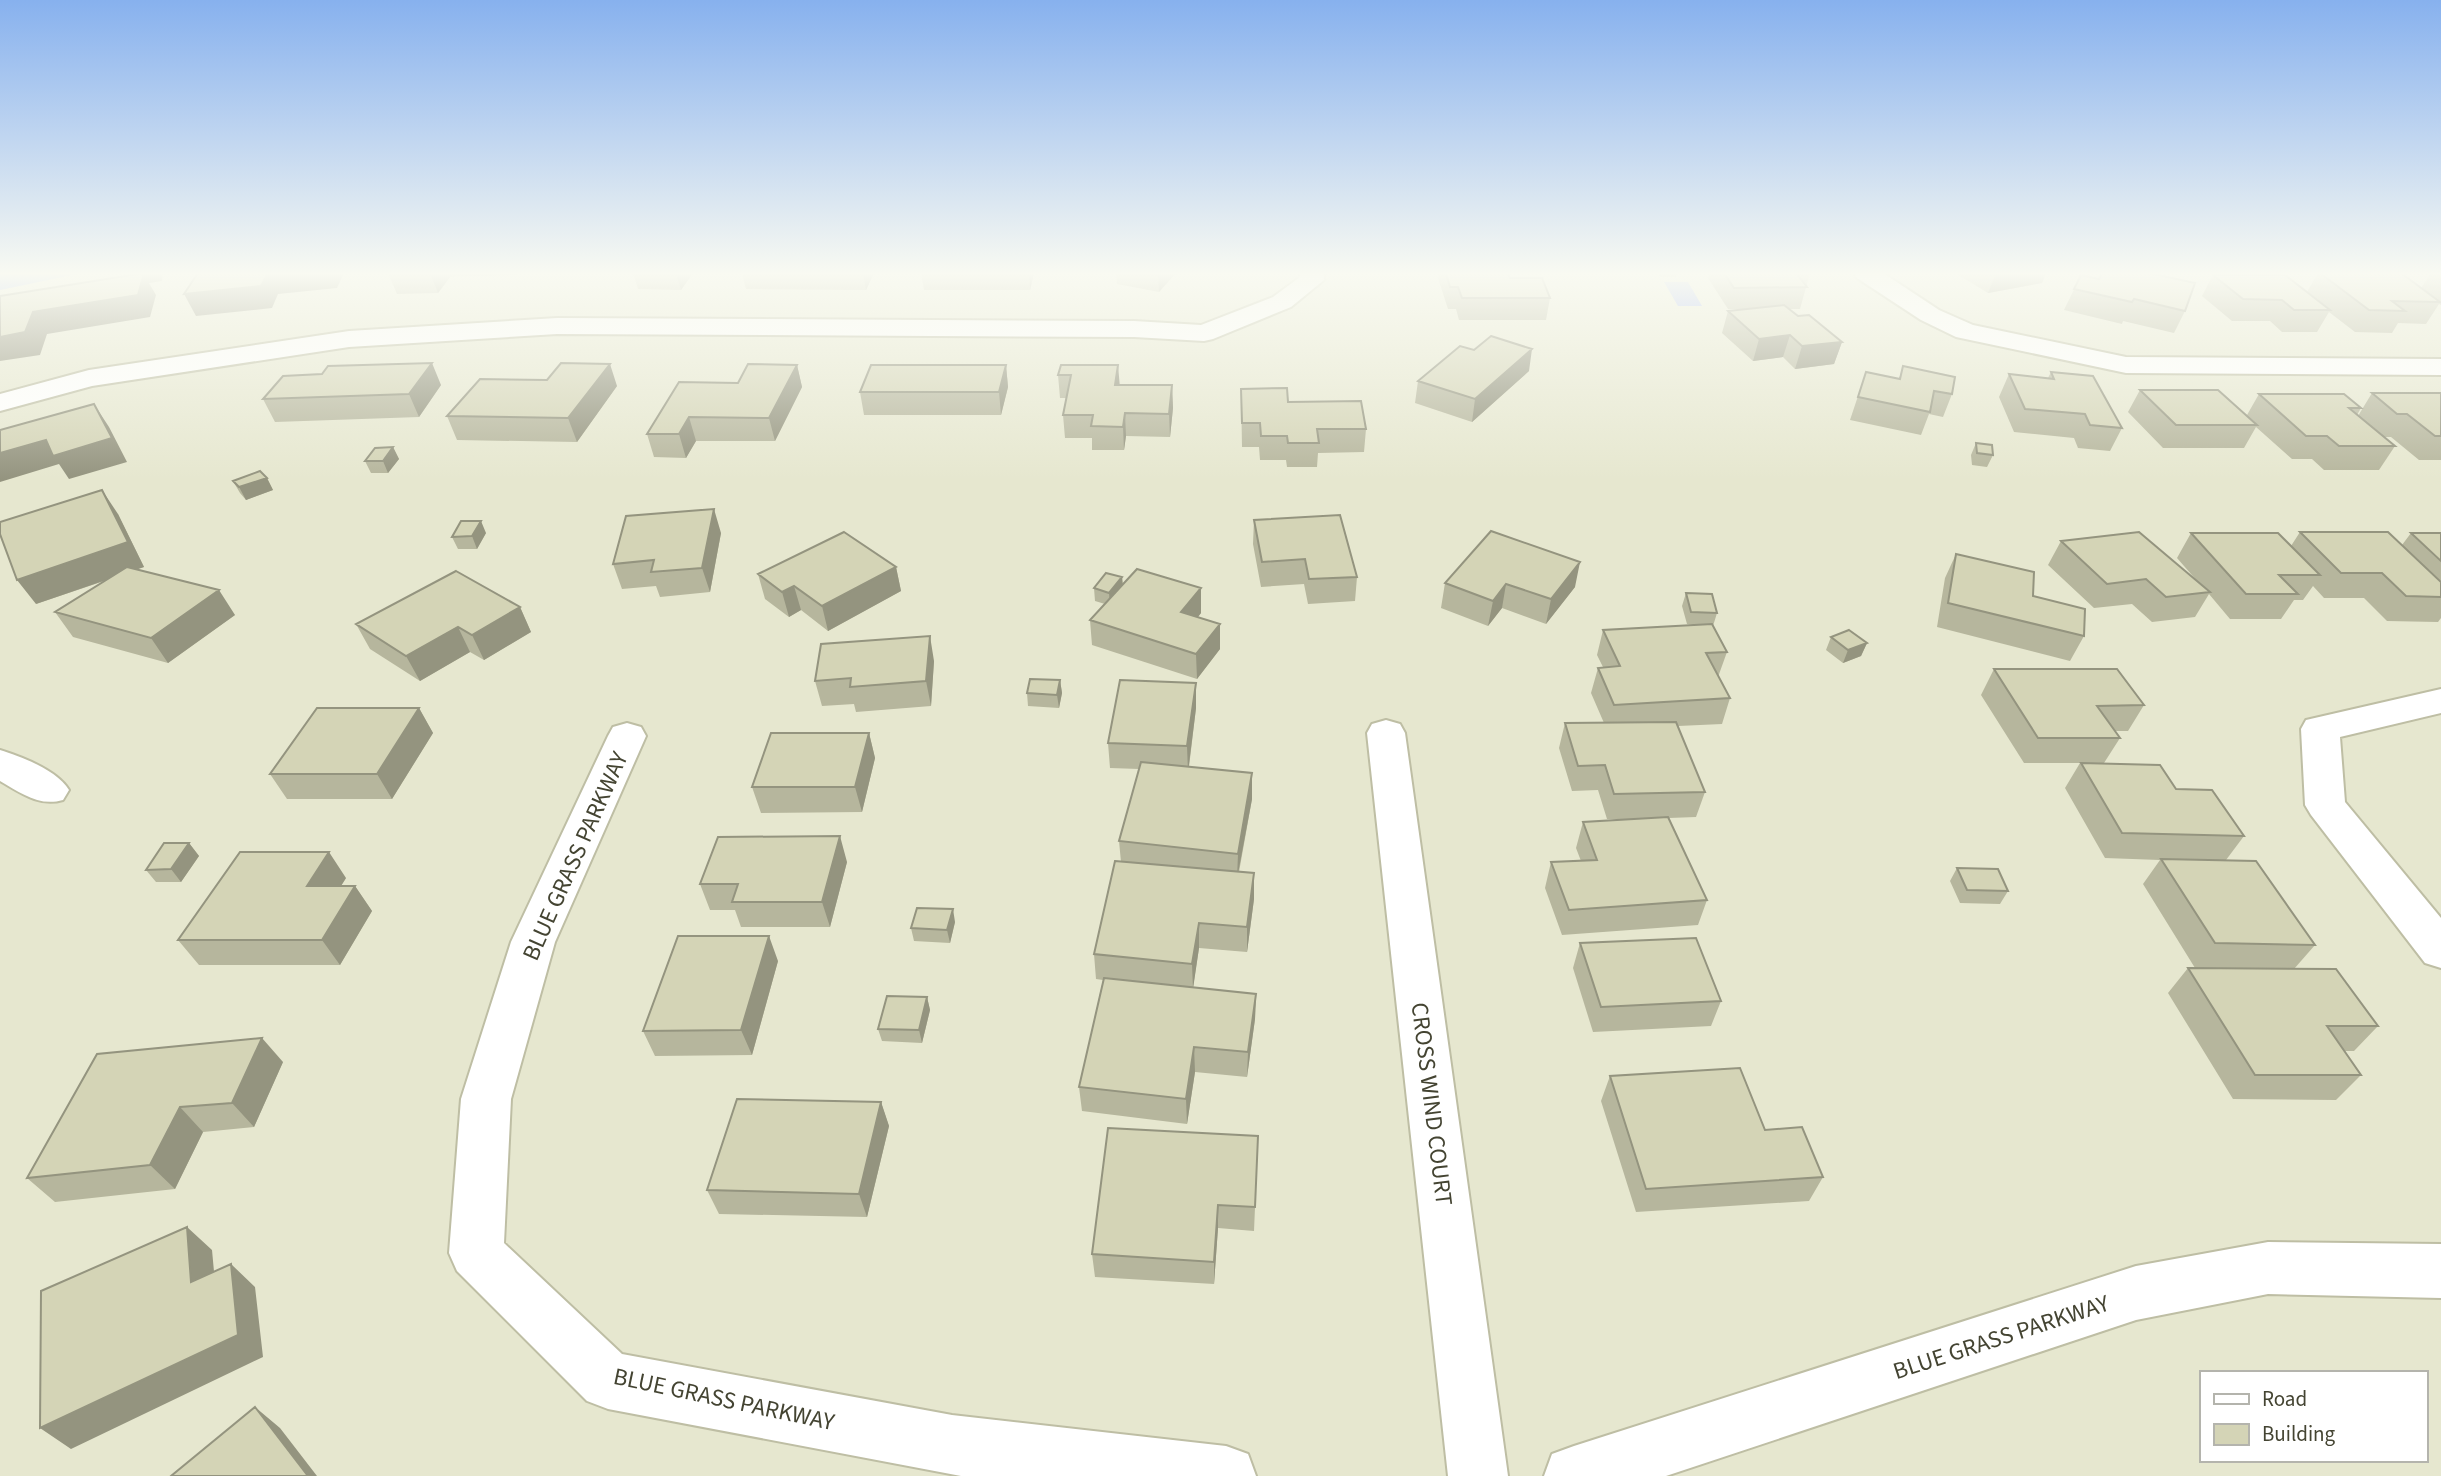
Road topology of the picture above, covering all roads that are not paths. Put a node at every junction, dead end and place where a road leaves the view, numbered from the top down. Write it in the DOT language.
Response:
graph roads {
  1 [pos="330,342"];
  2 [pos="2017,342"];
  3 [pos="2441,367"];
  4 [pos="0,403"];
  5 [pos="2441,701"];
  6 [pos="1386,733"];
  7 [pos="627,736"];
  8 [pos="0,764"];
  9 [pos="49,790"];
  10 [pos="2441,950"];
  11 [pos="2441,1271"];
  12 [pos="1226,1476"];
  13 [pos="1478,1476"];
  14 [pos="1574,1476"];
  1 -- 4 [label="street"];
  2 -- 3 [label="street"];
  5 -- 10 [label="street"];
  6 -- 13 [label="street, CROSS WIND COURT"];
  7 -- 12 [label="street, BLUE GRASS PARKWAY"];
  8 -- 9 [label="street"];
  11 -- 14 [label="street, BLUE GRASS PARKWAY"];
}
